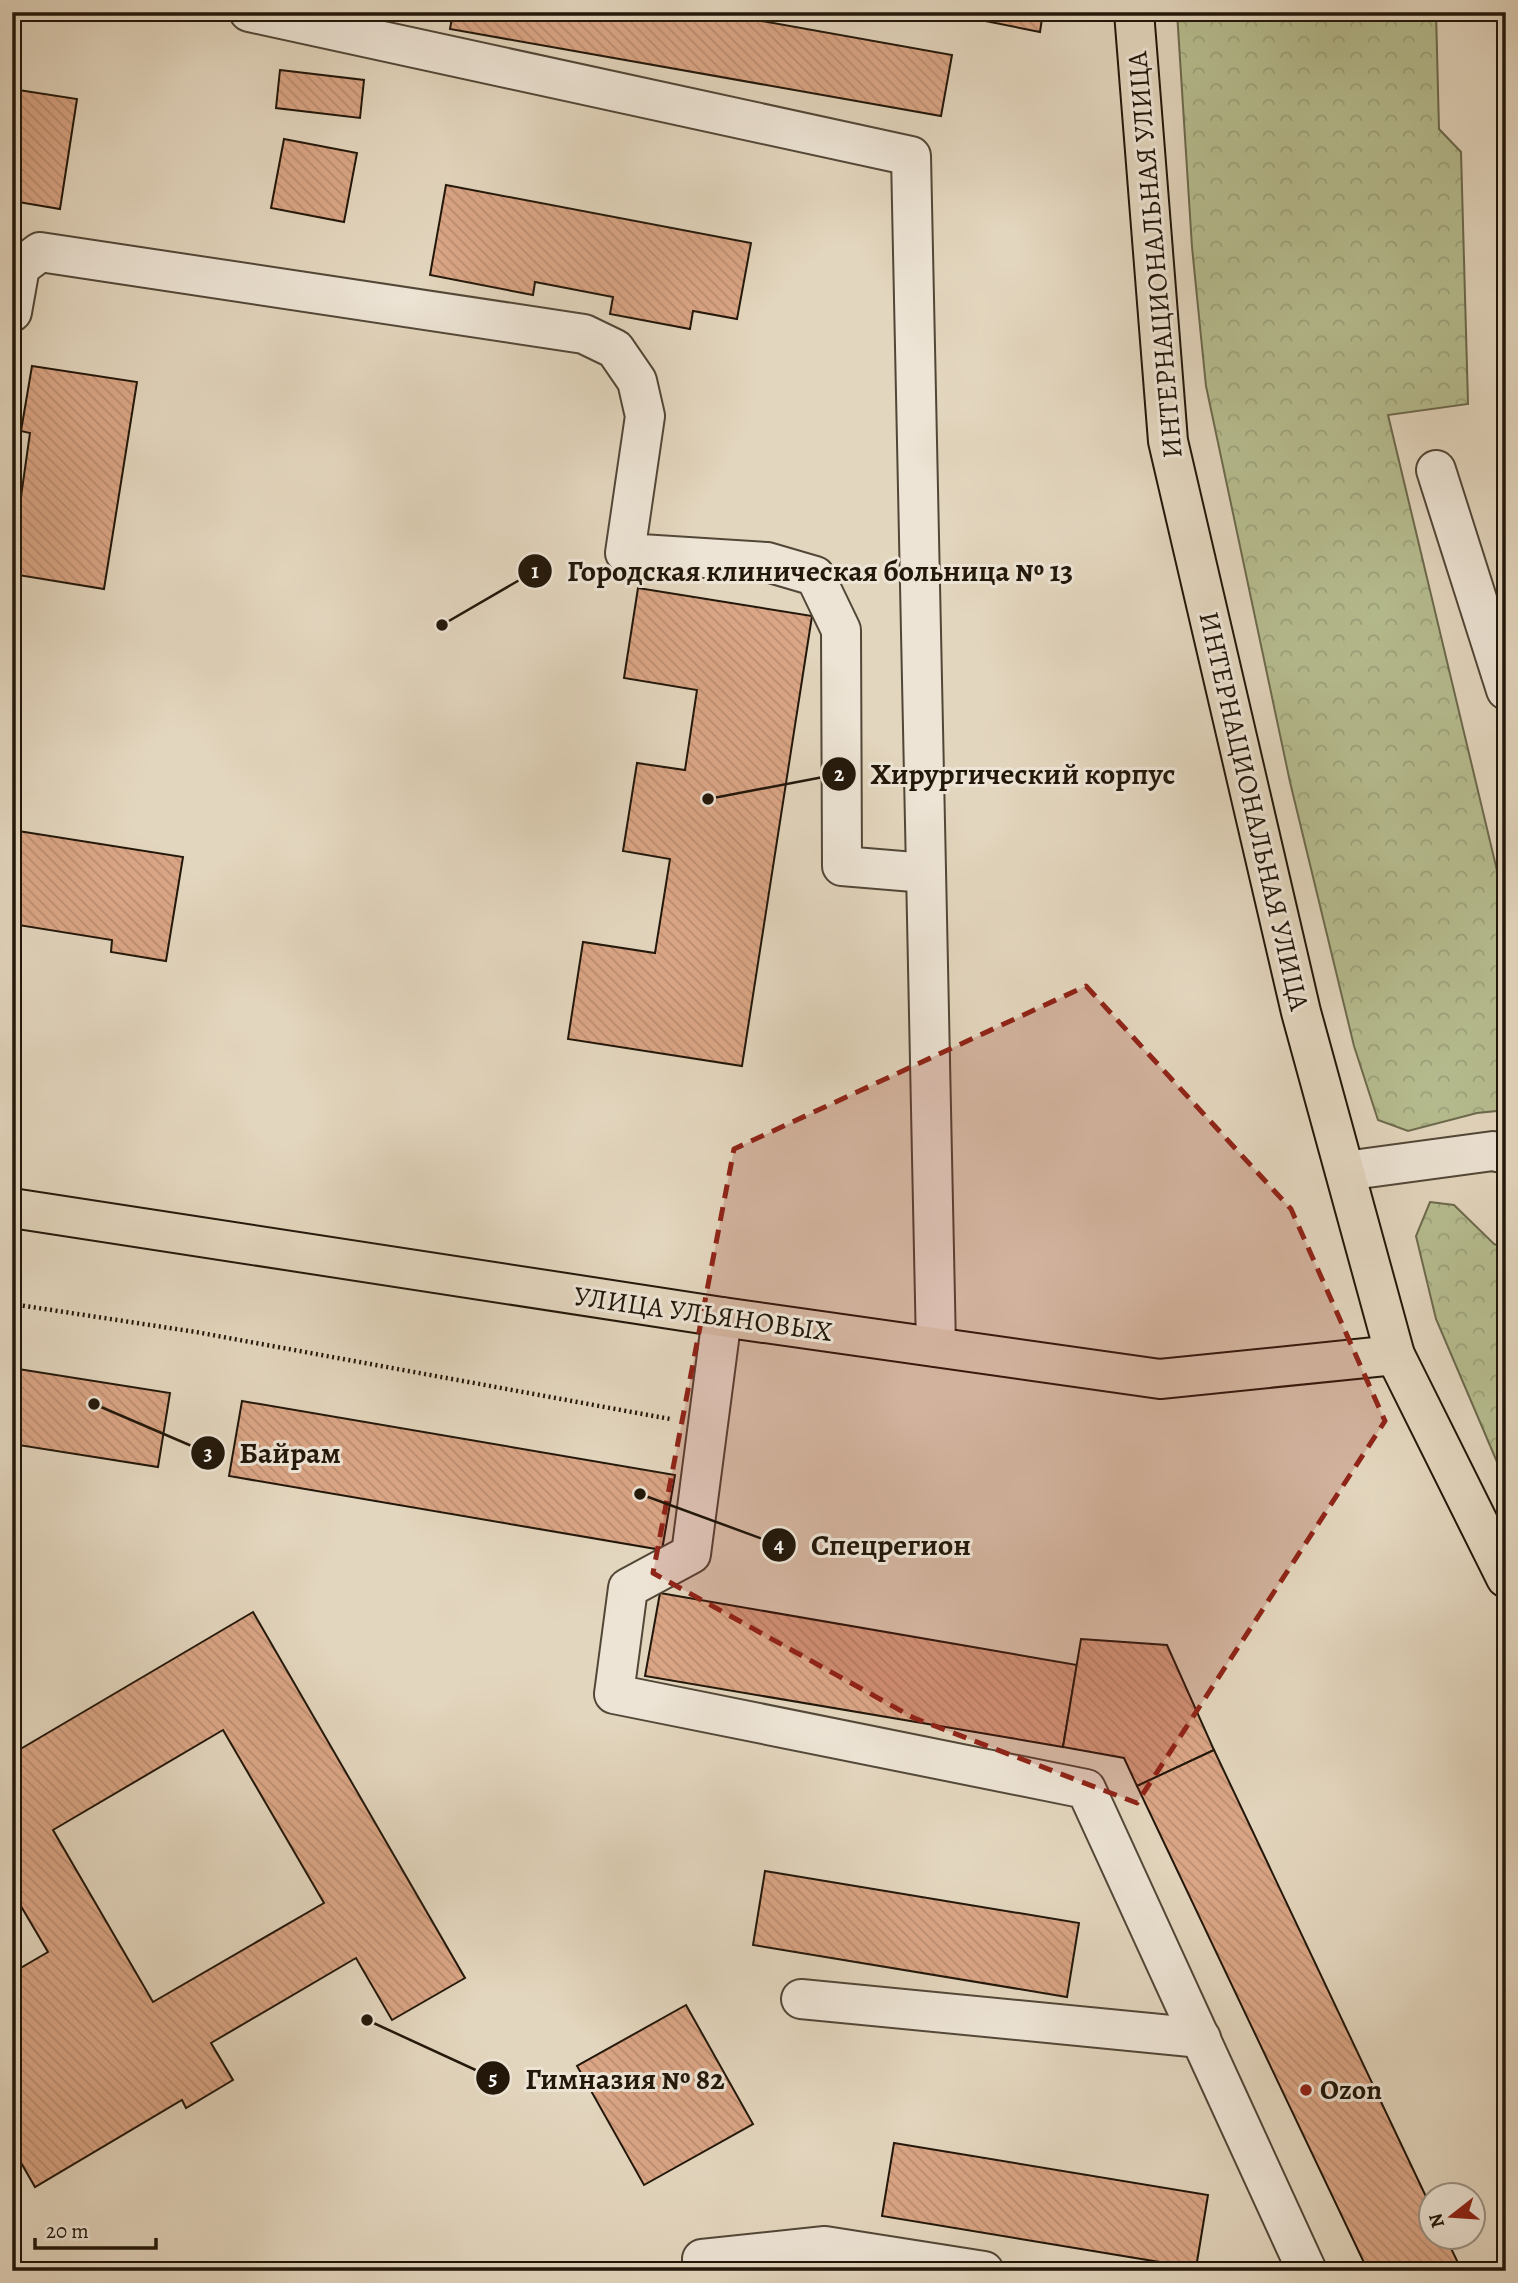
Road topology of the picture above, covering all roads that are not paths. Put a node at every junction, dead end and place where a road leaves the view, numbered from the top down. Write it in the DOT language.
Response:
graph roads {
  1 [pos="249,12"];
  2 [pos="1134,12"];
  3 [pos="12,312"];
  4 [pos="1436,470"];
  5 [pos="1506,690"];
  6 [pos="926,873"];
  7 [pos="1506,1154"];
  8 [pos="1345,1171"];
  9 [pos="12,1208"];
  10 [pos="722,1317"];
  11 [pos="936,1347"];
  12 [pos="1395,1355"];
  13 [pos="1506,1578"];
  14 [pos="802,1999"];
  15 [pos="1201,2038"];
  16 [pos="696,2267"];
  17 [pos="984,2271"];
  18 [pos="1307,2271"];
  1 -- 6 [label="lane"];
  2 -- 8 [label="main road, ИНТЕРНАЦИОНАЛЬНАЯ УЛИЦА"];
  3 -- 6 [label="lane"];
  4 -- 5 [label="lane"];
  6 -- 11 [label="lane"];
  7 -- 8 [label="lane"];
  8 -- 12 [label="main road, ИНТЕРНАЦИОНАЛЬНАЯ УЛИЦА"];
  9 -- 10 [label="main road, УЛИЦА УЛЬЯНОВЫХ"];
  10 -- 11 [label="main road, УЛИЦА УЛЬЯНОВЫХ"];
  10 -- 15 [label="lane"];
  11 -- 12 [label="main road, УЛИЦА УЛЬЯНОВЫХ"];
  12 -- 13 [label="main road, ИНТЕРНАЦИОНАЛЬНАЯ УЛИЦА"];
  14 -- 15 [label="lane"];
  15 -- 18 [label="lane"];
  16 -- 17 [label="lane"];
}
